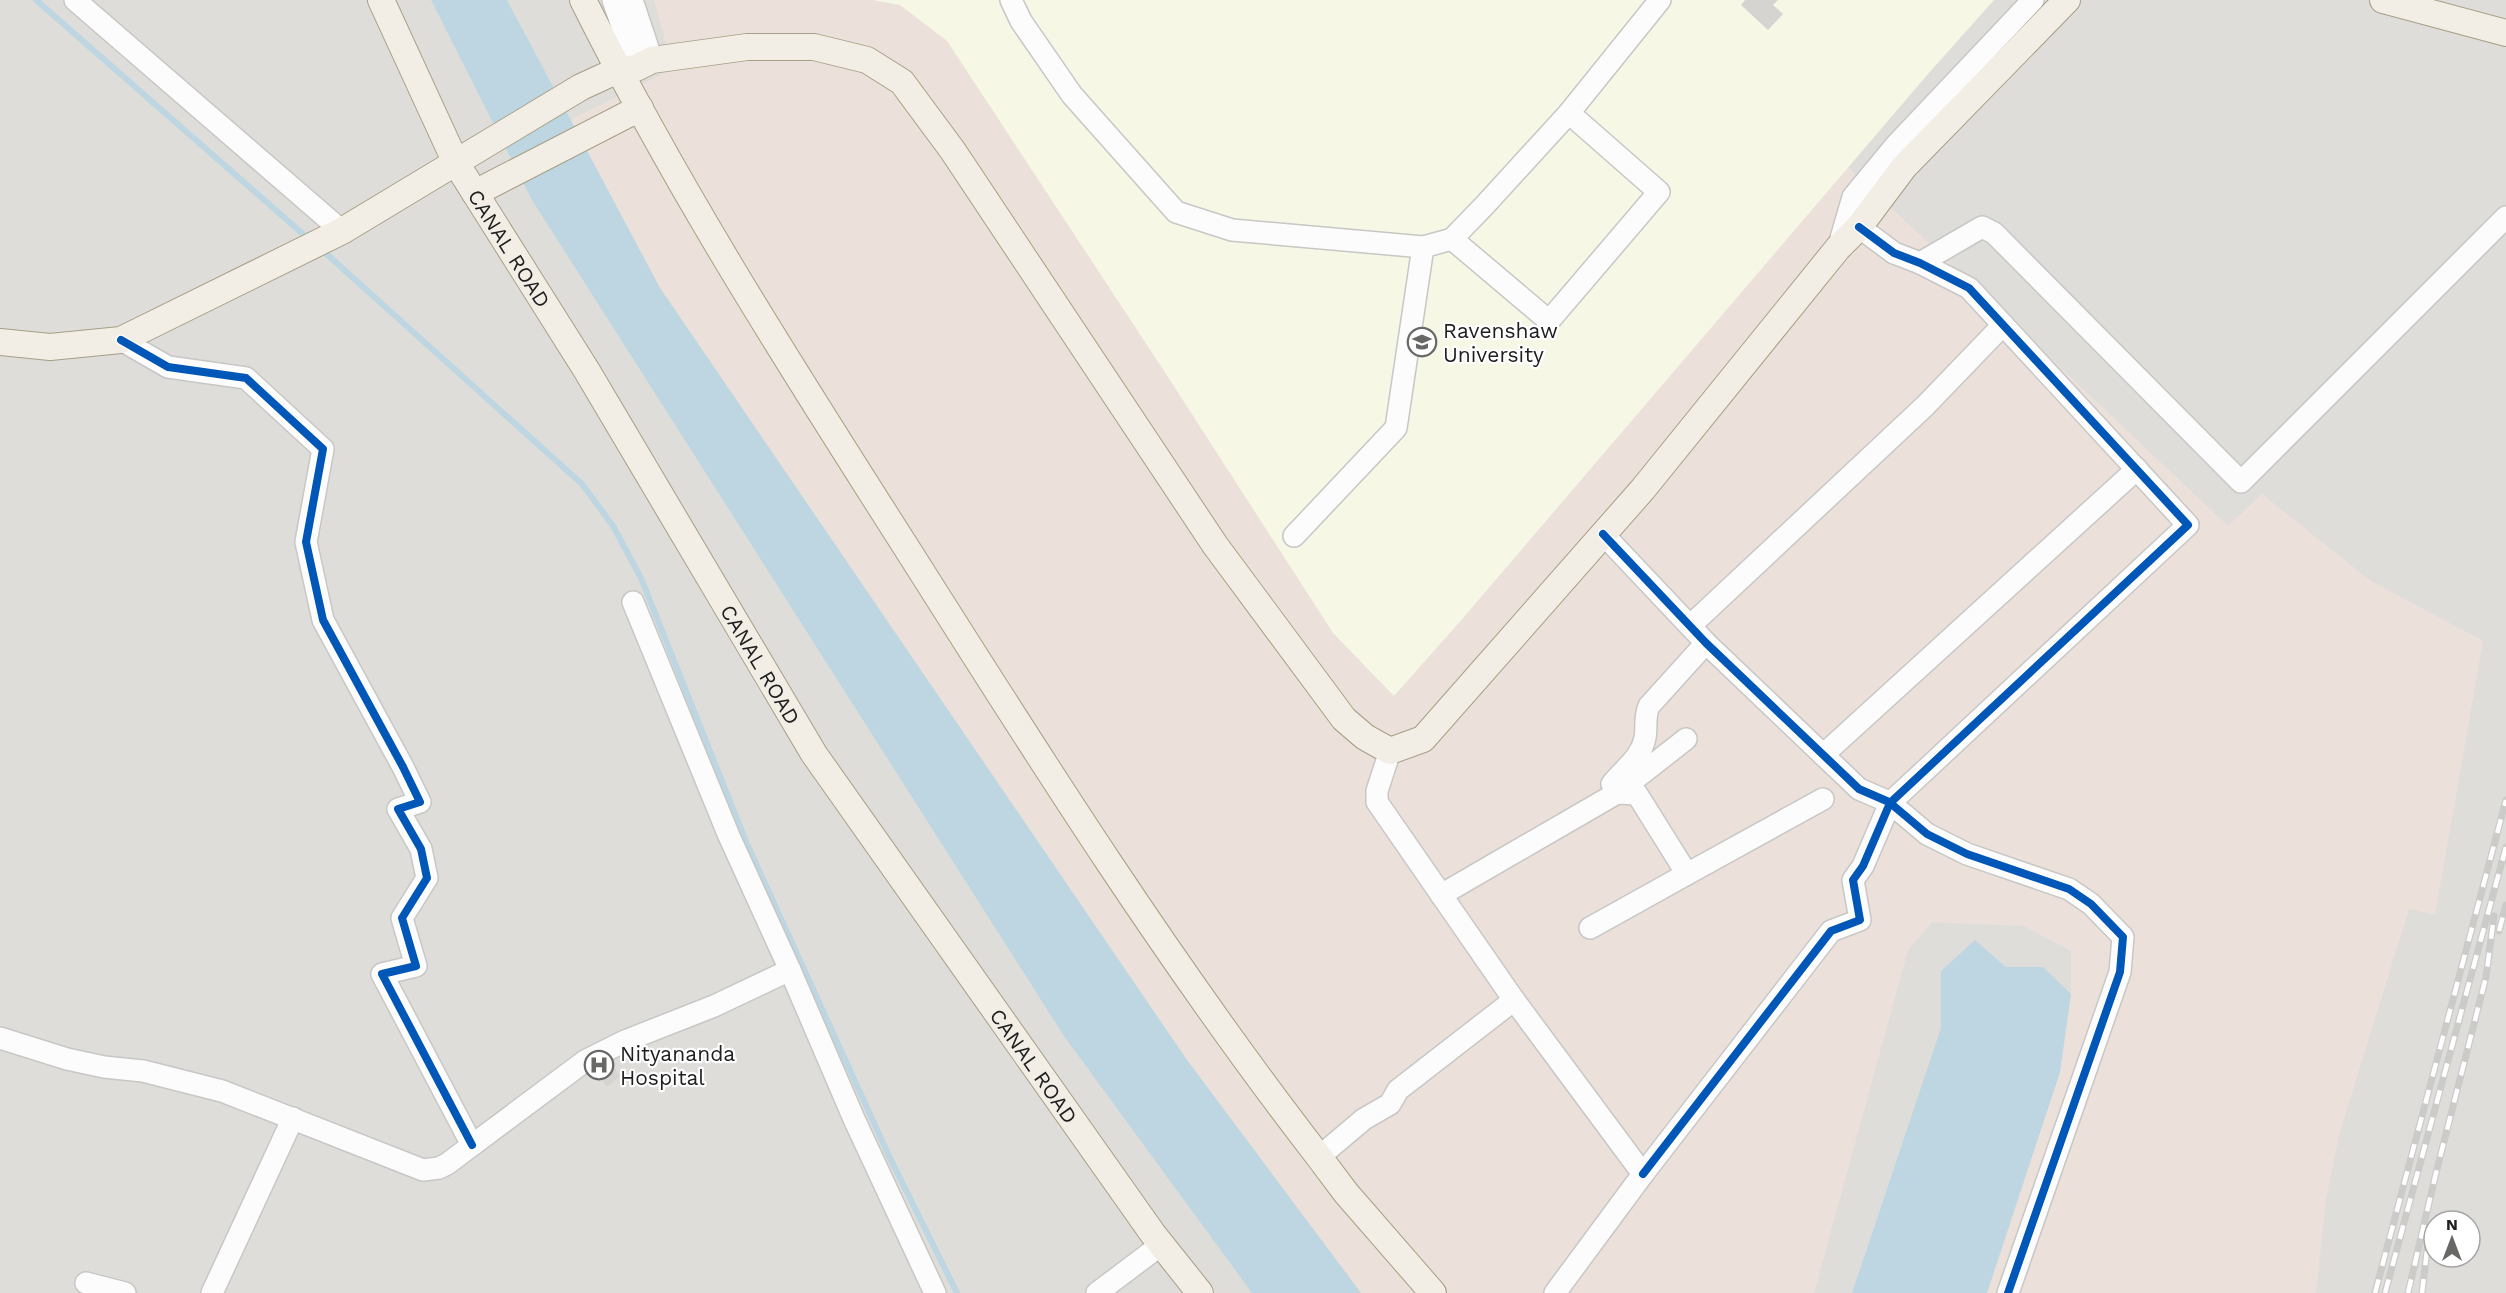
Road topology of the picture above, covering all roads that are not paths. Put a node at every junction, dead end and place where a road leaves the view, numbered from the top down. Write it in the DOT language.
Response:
graph roads {
  1 [pos="75,0"];
  2 [pos="381,0"];
  3 [pos="583,0"];
  4 [pos="613,0"];
  5 [pos="632,0"];
  6 [pos="1011,0"];
  7 [pos="1660,0"];
  8 [pos="2033,0"];
  9 [pos="2067,0"];
  10 [pos="2383,0"];
  11 [pos="2506,33"];
  12 [pos="635,66"];
  13 [pos="640,108"];
  14 [pos="1569,113"];
  15 [pos="464,158"];
  16 [pos="475,194"];
  17 [pos="2506,217"];
  18 [pos="1859,227"];
  19 [pos="336,234"];
  20 [pos="1452,239"];
  21 [pos="1423,248"];
  22 [pos="1838,248"];
  23 [pos="1920,263"];
  24 [pos="2003,325"];
  25 [pos="122,340"];
  26 [pos="0,342"];
  27 [pos="2137,469"];
  28 [pos="1603,534"];
  29 [pos="1294,536"];
  30 [pos="633,602"];
  31 [pos="1690,626"];
  32 [pos="1706,643"];
  33 [pos="1686,739"];
  34 [pos="1390,751"];
  35 [pos="1823,755"];
  36 [pos="1617,794"];
  37 [pos="1823,798"];
  38 [pos="1890,803"];
  39 [pos="1687,874"];
  40 [pos="1441,895"];
  41 [pos="1590,928"];
  42 [pos="790,970"];
  43 [pos="1514,1000"];
  44 [pos="0,1038"];
  45 [pos="293,1118"];
  46 [pos="472,1145"];
  47 [pos="1319,1157"];
  48 [pos="1643,1174"];
  49 [pos="1162,1244"];
  50 [pos="87,1283"];
  51 [pos="125,1293"];
  52 [pos="212,1293"];
  53 [pos="935,1293"];
  54 [pos="1097,1293"];
  55 [pos="1200,1293"];
  56 [pos="1433,1293"];
  57 [pos="1555,1293"];
  58 [pos="2008,1293"];
  1 -- 19 [label="street"];
  2 -- 15 [label="main road, CANAL ROAD"];
  3 -- 12 [label="main road"];
  4 -- 12 [label="street"];
  5 -- 12 [label="street"];
  6 -- 21 [label="street"];
  7 -- 14 [label="street"];
  8 -- 22 [label="street"];
  9 -- 18 [label="main road"];
  10 -- 11 [label="main road"];
  12 -- 13 [label="main road"];
  12 -- 15 [label="main road"];
  12 -- 34 [label="main road"];
  13 -- 16 [label="main road"];
  13 -- 47 [label="main road"];
  14 -- 20 [label="street"];
  14 -- 20 [label="street"];
  15 -- 16 [label="main road, CANAL ROAD"];
  15 -- 19 [label="main road"];
  16 -- 49 [label="main road, CANAL ROAD"];
  17 -- 23 [label="street"];
  18 -- 22 [label="main road"];
  18 -- 23 [label="street"];
  19 -- 25 [label="main road"];
  20 -- 21 [label="street"];
  21 -- 29 [label="street"];
  22 -- 28 [label="main road"];
  23 -- 24 [label="street"];
  24 -- 27 [label="street"];
  24 -- 31 [label="street"];
  25 -- 26 [label="main road"];
  25 -- 46 [label="street"];
  27 -- 35 [label="street"];
  27 -- 38 [label="street"];
  28 -- 31 [label="street"];
  28 -- 34 [label="main road"];
  30 -- 42 [label="street"];
  31 -- 32 [label="street"];
  32 -- 35 [label="street"];
  32 -- 36 [label="street"];
  33 -- 36 [label="street"];
  34 -- 40 [label="street"];
  35 -- 38 [label="street"];
  36 -- 39 [label="street"];
  36 -- 40 [label="street"];
  37 -- 39 [label="street"];
  38 -- 48 [label="street"];
  38 -- 58 [label="street"];
  39 -- 41 [label="street"];
  40 -- 43 [label="street"];
  42 -- 46 [label="street"];
  42 -- 53 [label="street"];
  43 -- 47 [label="street"];
  43 -- 48 [label="street"];
  44 -- 45 [label="street"];
  45 -- 46 [label="street"];
  45 -- 52 [label="street"];
  47 -- 56 [label="main road"];
  48 -- 57 [label="street"];
  49 -- 54 [label="street"];
  49 -- 55 [label="main road, CANAL ROAD"];
  50 -- 51 [label="street"];
}
